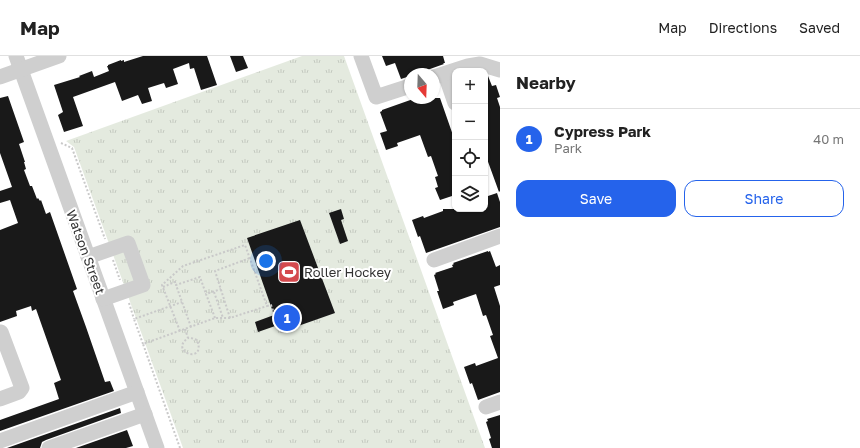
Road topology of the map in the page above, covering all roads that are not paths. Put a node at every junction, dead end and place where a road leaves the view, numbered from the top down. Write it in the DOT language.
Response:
graph roads {
  1 [pos="60,56"];
  2 [pos="361,56"];
  3 [pos="18,63"];
  4 [pos="447,69"];
  5 [pos="500,70"];
  6 [pos="0,77"];
  7 [pos="404,88"];
  8 [pos="452,90"];
  9 [pos="500,236"];
  10 [pos="88,257"];
  11 [pos="434,260"];
  12 [pos="103,299"];
  13 [pos="0,332"];
  14 [pos="137,392"];
  15 [pos="0,399"];
  16 [pos="144,414"];
  17 [pos="0,441"];
  18 [pos="49,448"];
  19 [pos="157,448"];
  1 -- 3 [label="street"];
  2 -- 7 [label="street"];
  3 -- 6 [label="street"];
  3 -- 10 [label="street, Watson Street"];
  4 -- 5 [label="street"];
  4 -- 8 [label="street"];
  9 -- 11 [label="street"];
  10 -- 12 [label="street, Watson Street"];
  10 -- 12 [label="street"];
  12 -- 14 [label="street, Watson Street"];
  13 -- 15 [label="street"];
  14 -- 16 [label="street, Watson Street"];
  14 -- 17 [label="street"];
  16 -- 18 [label="street"];
  16 -- 19 [label="street, Watson Street"];
}
